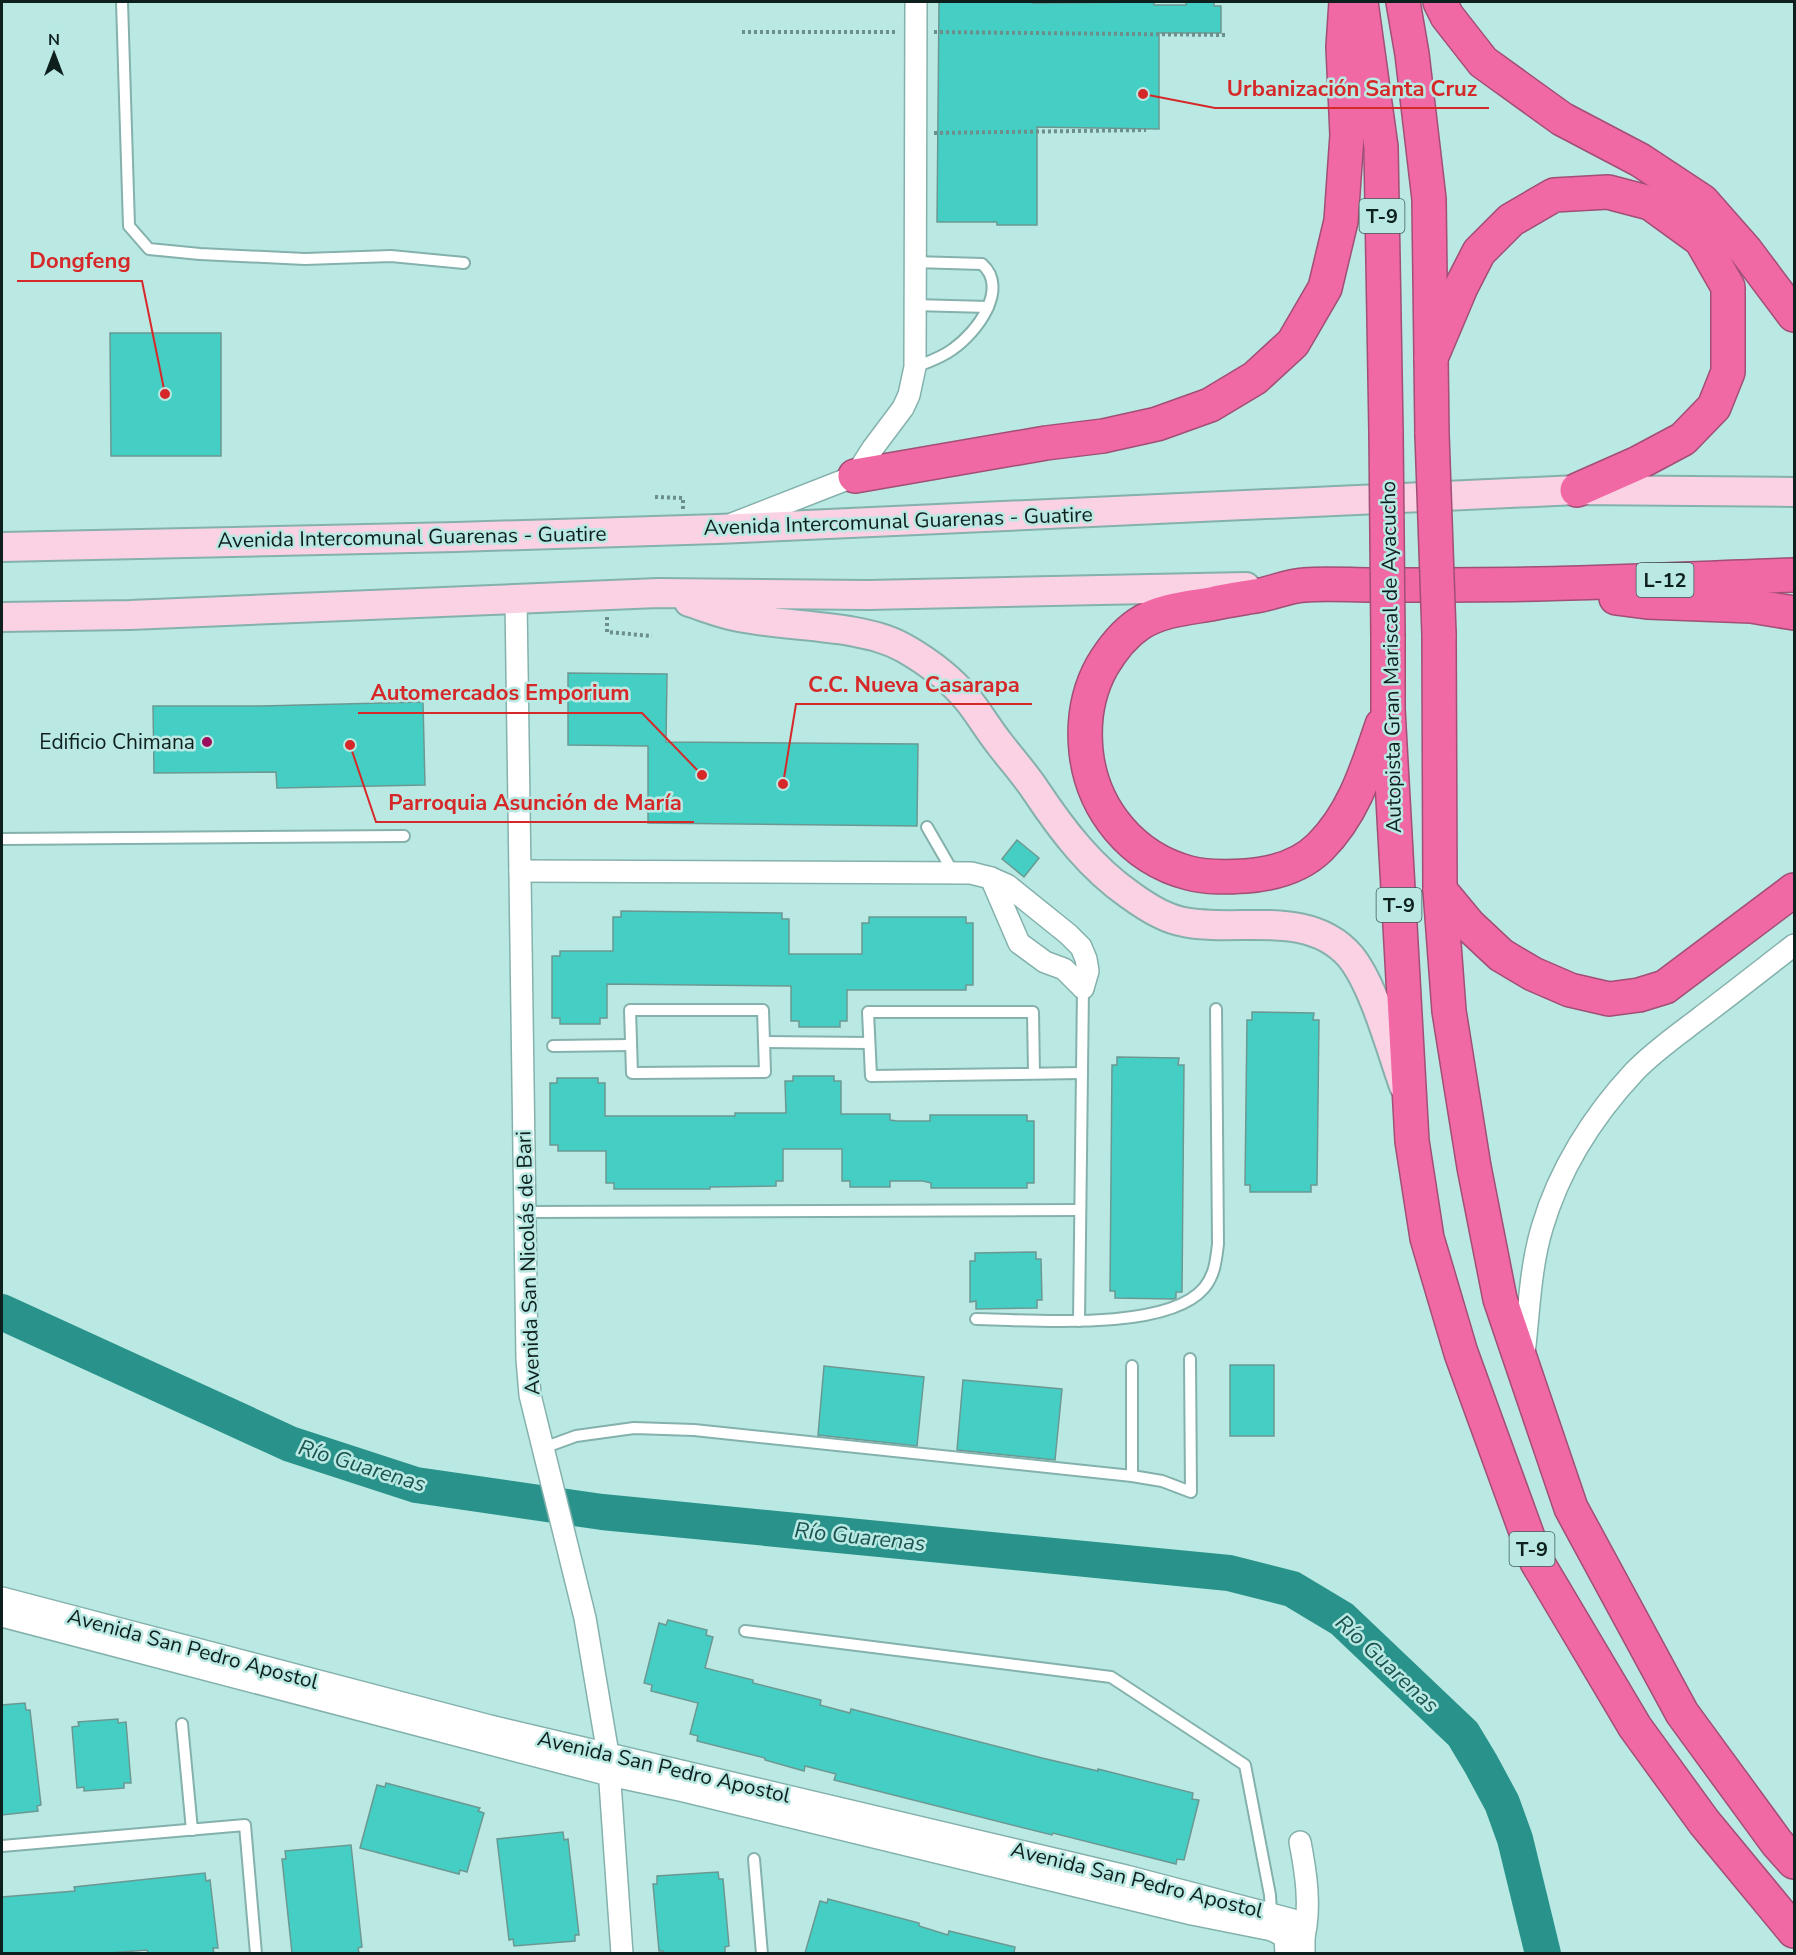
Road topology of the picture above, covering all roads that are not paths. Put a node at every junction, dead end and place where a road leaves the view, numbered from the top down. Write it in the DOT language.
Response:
graph roads {
  1 [pos="122,2"];
  2 [pos="916,2"];
  3 [pos="1346,2"];
  4 [pos="1361,2"];
  5 [pos="1403,2"];
  6 [pos="1440,2"];
  7 [pos="914,262"];
  8 [pos="464,263"];
  9 [pos="914,305"];
  10 [pos="988,307"];
  11 [pos="1794,315"];
  12 [pos="1431,358"];
  13 [pos="915,367"];
  14 [pos="855,476"];
  15 [pos="1577,490"];
  16 [pos="1794,492"];
  17 [pos="718,530"];
  18 [pos="2,548"];
  19 [pos="1794,575"];
  20 [pos="1535,584"];
  21 [pos="1302,585"];
  22 [pos="658,593"];
  23 [pos="516,600"];
  24 [pos="1794,613"];
  25 [pos="2,617"];
  26 [pos="1388,709"];
  27 [pos="927,827"];
  28 [pos="404,836"];
  29 [pos="2,839"];
  30 [pos="520,871"];
  31 [pos="952,872"];
  32 [pos="991,878"];
  33 [pos="1440,890"];
  34 [pos="1794,890"];
  35 [pos="1794,945"];
  36 [pos="1083,988"];
  37 [pos="1216,1009"];
  38 [pos="764,1042"];
  39 [pos="869,1043"];
  40 [pos="631,1045"];
  41 [pos="553,1046"];
  42 [pos="1034,1073"];
  43 [pos="1082,1073"];
  44 [pos="1410,1102"];
  45 [pos="1079,1210"];
  46 [pos="525,1212"];
  47 [pos="976,1319"];
  48 [pos="1079,1321"];
  49 [pos="1190,1359"];
  50 [pos="1523,1364"];
  51 [pos="1132,1366"];
  52 [pos="541,1439"];
  53 [pos="1132,1476"];
  54 [pos="2,1598"];
  55 [pos="2,1616"];
  56 [pos="745,1631"];
  57 [pos="183,1724"];
  58 [pos="608,1765"];
  59 [pos="192,1830"];
  60 [pos="1300,1842"];
  61 [pos="2,1846"];
  62 [pos="754,1859"];
  63 [pos="1794,1862"];
  64 [pos="1272,1922"];
  65 [pos="1794,1931"];
  66 [pos="1304,1945"];
  67 [pos="256,1953"];
  68 [pos="622,1953"];
  69 [pos="762,1953"];
  70 [pos="1286,1953"];
  1 -- 8 [label="lane"];
  2 -- 7 [label="street"];
  3 -- 14 [label="highway"];
  4 -- 26 [label="highway, Autopista Gran Mariscal de Ayacucho / T-9, bridge"];
  5 -- 12 [label="highway, T-9"];
  6 -- 11 [label="highway"];
  7 -- 9 [label="street"];
  7 -- 10 [label="lane"];
  9 -- 10 [label="lane"];
  9 -- 13 [label="street"];
  10 -- 13 [label="lane"];
  12 -- 15 [label="highway"];
  12 -- 33 [label="highway, T-9, bridge"];
  13 -- 14 [label="street"];
  14 -- 17 [label="street"];
  15 -- 16 [label="main road, Avenida Intercomunal Guarenas - Guatire"];
  15 -- 17 [label="main road, Avenida Intercomunal Guarenas - Guatire"];
  17 -- 18 [label="main road, Avenida Intercomunal Guarenas - Guatire"];
  19 -- 20 [label="highway, L-12"];
  20 -- 21 [label="highway"];
  20 -- 24 [label="highway"];
  21 -- 22 [label="main road"];
  21 -- 26 [label="highway"];
  22 -- 23 [label="main road"];
  22 -- 44 [label="main road"];
  23 -- 25 [label="main road"];
  23 -- 30 [label="street, Avenida San Nicolás de Bari"];
  26 -- 44 [label="highway, Autopista Gran Mariscal de Ayacucho / T-9"];
  27 -- 31 [label="lane"];
  28 -- 29 [label="lane"];
  30 -- 31 [label="street"];
  30 -- 46 [label="street, Avenida San Nicolás de Bari"];
  31 -- 32 [label="street"];
  32 -- 36 [label="street"];
  32 -- 36 [label="street"];
  33 -- 34 [label="highway"];
  33 -- 50 [label="highway, T-9"];
  35 -- 50 [label="street"];
  36 -- 43 [label="lane"];
  37 -- 48 [label="lane"];
  38 -- 39 [label="lane"];
  38 -- 40 [label="lane"];
  38 -- 40 [label="lane"];
  39 -- 42 [label="lane"];
  39 -- 42 [label="lane"];
  40 -- 41 [label="lane"];
  42 -- 43 [label="lane"];
  43 -- 45 [label="lane"];
  44 -- 65 [label="highway, Autopista Gran Mariscal de Ayacucho / T-9"];
  45 -- 46 [label="lane"];
  45 -- 48 [label="lane"];
  46 -- 52 [label="street, Avenida San Nicolás de Bari"];
  47 -- 48 [label="lane"];
  49 -- 53 [label="lane"];
  50 -- 63 [label="highway, T-9"];
  51 -- 53 [label="lane"];
  52 -- 53 [label="lane"];
  52 -- 58 [label="street, Avenida San Nicolás de Bari"];
  54 -- 58 [label="street, Avenida San Pedro Apostol"];
  55 -- 58 [label="street, Avenida San Pedro Apostol"];
  56 -- 64 [label="lane"];
  57 -- 59 [label="lane"];
  58 -- 64 [label="street, Avenida San Pedro Apostol"];
  58 -- 68 [label="street, Avenida San Nicolás de Bari"];
  59 -- 61 [label="lane"];
  59 -- 67 [label="lane"];
  60 -- 66 [label="street"];
  62 -- 69 [label="lane"];
  64 -- 66 [label="street, Avenida San Pedro Apostol"];
  64 -- 70 [label="street, Avenida San Pedro Apostol"];
}
